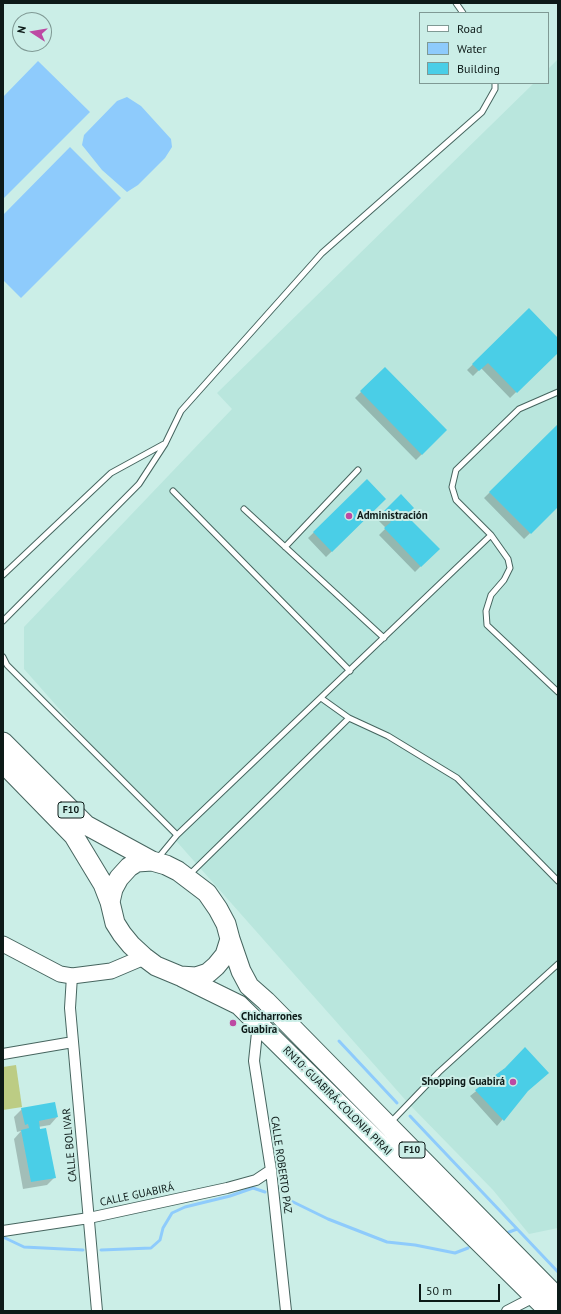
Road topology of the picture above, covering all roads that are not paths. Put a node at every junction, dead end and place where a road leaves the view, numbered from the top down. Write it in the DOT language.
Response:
graph roads {
  1 [pos="456,3"];
  2 [pos="462,12"];
  3 [pos="495,84"];
  4 [pos="558,392"];
  5 [pos="165,444"];
  6 [pos="358,470"];
  7 [pos="173,492"];
  8 [pos="244,509"];
  9 [pos="491,535"];
  10 [pos="286,547"];
  11 [pos="3,575"];
  12 [pos="3,621"];
  13 [pos="384,638"];
  14 [pos="3,657"];
  15 [pos="350,671"];
  16 [pos="558,692"];
  17 [pos="321,698"];
  18 [pos="349,718"];
  19 [pos="3,742"];
  20 [pos="3,763"];
  21 [pos="177,835"];
  22 [pos="153,861"];
  23 [pos="188,877"];
  24 [pos="558,882"];
  25 [pos="110,902"];
  26 [pos="230,939"];
  27 [pos="3,944"];
  28 [pos="144,957"];
  29 [pos="558,964"];
  30 [pos="72,976"];
  31 [pos="180,976"];
  32 [pos="258,1023"];
  33 [pos="73,1042"];
  34 [pos="3,1054"];
  35 [pos="388,1125"];
  36 [pos="271,1170"];
  37 [pos="89,1218"];
  38 [pos="3,1231"];
  39 [pos="534,1297"];
  40 [pos="558,1298"];
  41 [pos="97,1311"];
  42 [pos="286,1311"];
  43 [pos="507,1311"];
  44 [pos="548,1311"];
  1 -- 2 [label="lane"];
  3 -- 5 [label="lane"];
  4 -- 9 [label="lane"];
  5 -- 11 [label="lane"];
  5 -- 12 [label="lane"];
  6 -- 10 [label="lane"];
  7 -- 15 [label="lane"];
  8 -- 10 [label="lane"];
  9 -- 13 [label="lane"];
  9 -- 16 [label="lane"];
  10 -- 13 [label="lane"];
  13 -- 15 [label="lane"];
  14 -- 21 [label="lane"];
  15 -- 17 [label="lane"];
  17 -- 18 [label="lane"];
  17 -- 21 [label="lane"];
  18 -- 23 [label="lane"];
  18 -- 24 [label="lane"];
  19 -- 22 [label="highway, F10"];
  20 -- 25 [label="highway, F10"];
  21 -- 22 [label="lane"];
  22 -- 23 [label="highway, F10"];
  22 -- 25 [label="highway"];
  23 -- 26 [label="highway, F10"];
  25 -- 28 [label="highway, F10"];
  26 -- 31 [label="highway, F10"];
  26 -- 35 [label="highway, RN10: GUABIRÁ-COLONIA PIRAI / F10"];
  27 -- 30 [label="street"];
  28 -- 30 [label="street"];
  28 -- 31 [label="highway, F10"];
  29 -- 35 [label="lane"];
  30 -- 33 [label="street, CALLE BOLIVAR"];
  31 -- 32 [label="highway, RN10: GUABIRÁ-COLONIA PIRAI / F10"];
  32 -- 36 [label="street, CALLE ROBERTO PAZ"];
  32 -- 39 [label="highway, RN10: GUABIRÁ-COLONIA PIRAI / F10"];
  33 -- 34 [label="street"];
  33 -- 37 [label="street, CALLE BOLIVAR"];
  35 -- 40 [label="highway, RN10: GUABIRÁ-COLONIA PIRAI / F10"];
  36 -- 37 [label="street, CALLE GUABIRÁ"];
  36 -- 42 [label="street, CALLE ROBERTO PAZ"];
  37 -- 38 [label="street, CALLE GUABIRÁ"];
  37 -- 41 [label="street, CALLE BOLIVAR"];
  39 -- 43 [label="street"];
  39 -- 44 [label="highway, RN10: GUABIRÁ-COLONIA PIRAI / F10"];
}
